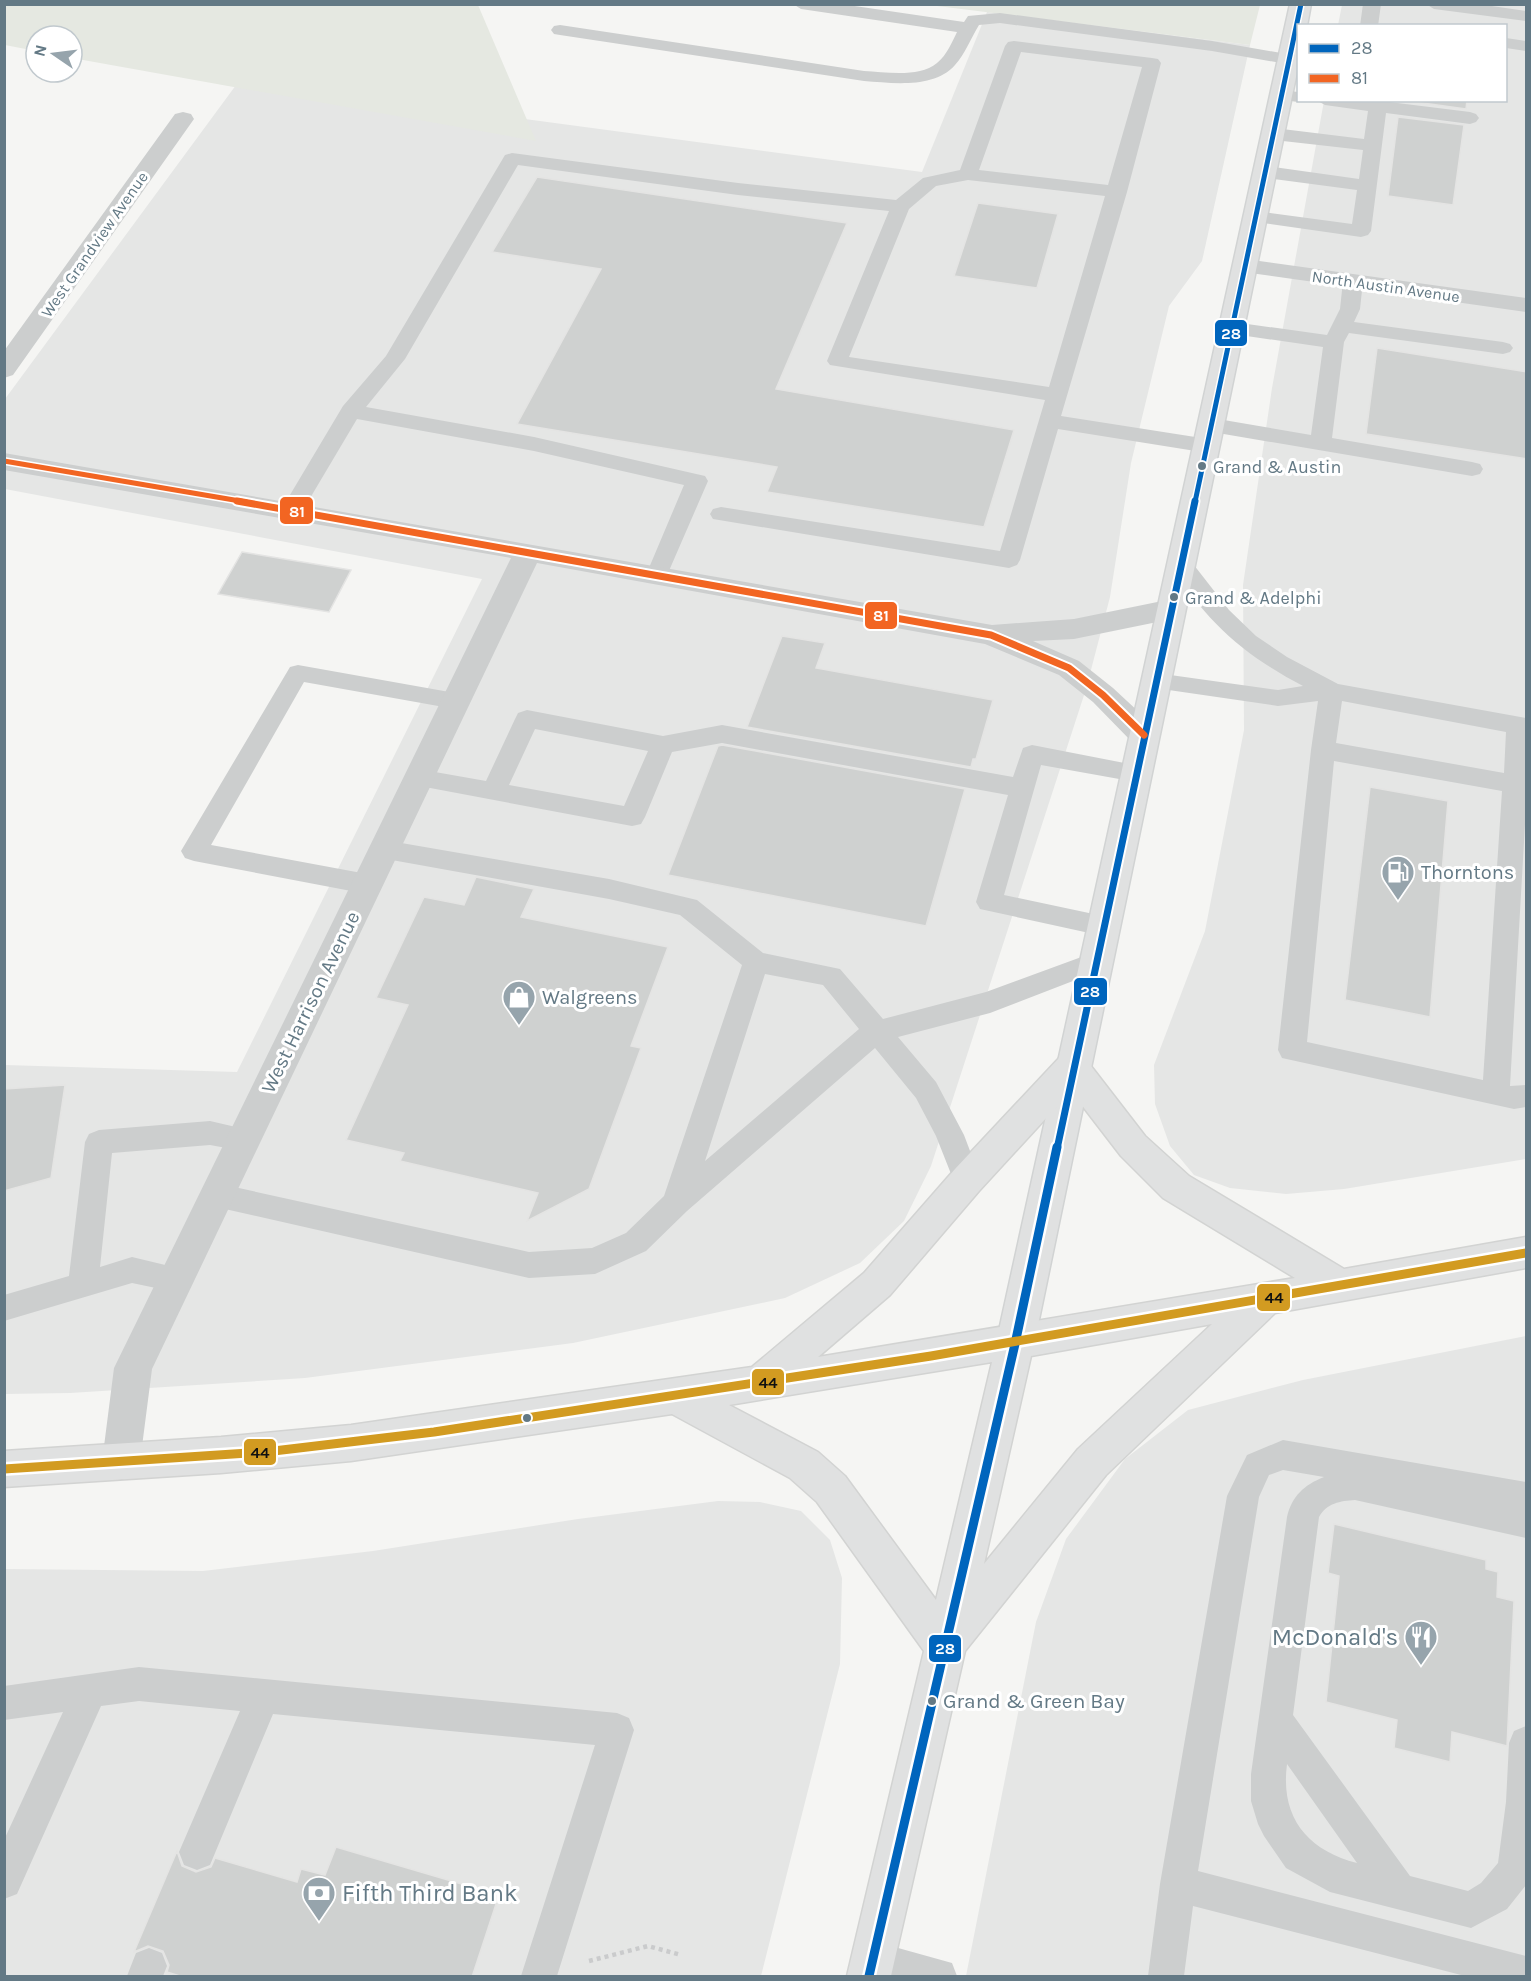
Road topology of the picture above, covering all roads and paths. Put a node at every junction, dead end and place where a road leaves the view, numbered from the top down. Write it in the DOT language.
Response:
graph roads {
  1 [pos="801,4"];
  2 [pos="1301,4"];
  3 [pos="1372,4"];
  4 [pos="1434,4"];
  5 [pos="1527,16"];
  6 [pos="1298,24"];
  7 [pos="1369,24"];
  8 [pos="968,28"];
  9 [pos="560,30"];
  10 [pos="1297,36"];
  11 [pos="1507,43"];
  12 [pos="1527,46"];
  13 [pos="1294,60"];
  14 [pos="1290,96"];
  15 [pos="1339,102"];
  16 [pos="1377,107"];
  17 [pos="1470,118"];
  18 [pos="183,119"];
  19 [pos="1274,134"];
  20 [pos="1372,146"];
  21 [pos="1266,172"];
  22 [pos="968,174"];
  23 [pos="1367,186"];
  24 [pos="1118,192"];
  25 [pos="900,206"];
  26 [pos="1256,217"];
  27 [pos="1245,266"];
  28 [pos="1353,281"];
  29 [pos="1527,305"];
  30 [pos="1233,328"];
  31 [pos="1338,334"];
  32 [pos="1503,348"];
  33 [pos="4,370"];
  34 [pos="1055,395"];
  35 [pos="351,411"];
  36 [pos="1048,421"];
  37 [pos="1210,435"];
  38 [pos="1320,444"];
  39 [pos="4,461"];
  40 [pos="1472,469"];
  41 [pos="292,510"];
  42 [pos="721,514"];
  43 [pos="528,552"];
  44 [pos="1182,565"];
  45 [pos="657,575"];
  46 [pos="1172,609"];
  47 [pos="992,635"];
  48 [pos="1156,681"];
  49 [pos="1332,691"];
  50 [pos="455,701"];
  51 [pos="1523,726"];
  52 [pos="1144,735"];
  53 [pos="663,745"];
  54 [pos="1323,750"];
  55 [pos="1136,773"];
  56 [pos="418,778"];
  57 [pos="1515,784"];
  58 [pos="1022,788"];
  59 [pos="494,792"];
  60 [pos="384,850"];
  61 [pos="367,884"];
  62 [pos="1103,926"];
  63 [pos="756,962"];
  64 [pos="1095,962"];
  65 [pos="875,1032"];
  66 [pos="1072,1067"];
  67 [pos="1496,1094"];
  68 [pos="1527,1096"];
  69 [pos="243,1140"];
  70 [pos="967,1180"];
  71 [pos="216,1195"];
  72 [pos="677,1202"];
  73 [pos="1527,1253"];
  74 [pos="175,1279"];
  75 [pos="1339,1284"];
  76 [pos="83,1285"];
  77 [pos="1265,1299"];
  78 [pos="4,1308"];
  79 [pos="1015,1344"];
  80 [pos="761,1383"];
  81 [pos="677,1397"];
  82 [pos="122,1462"];
  83 [pos="4,1469"];
  84 [pos="1527,1497"];
  85 [pos="1527,1523"];
  86 [pos="944,1645"];
  87 [pos="90,1691"];
  88 [pos="263,1696"];
  89 [pos="4,1703"];
  90 [pos="1276,1720"];
  91 [pos="1527,1743"];
  92 [pos="197,1852"];
  93 [pos="4,1881"];
  94 [pos="1178,1884"];
  95 [pos="1399,1892"];
  96 [pos="681,1955"];
  97 [pos="582,1962"];
  98 [pos="871,1968"];
  99 [pos="1527,1974"];
  100 [pos="539,1977"];
  101 [pos="939,1977"];
  102 [pos="1166,1977"];
  1 -- 8 [label="lane"];
  2 -- 6 [label="main road"];
  3 -- 7 [label="lane"];
  4 -- 5 [label="lane"];
  8 -- 9 [label="lane"];
  8 -- 13 [label="lane"];
  10 -- 13 [label="main road"];
  11 -- 12 [label="lane"];
  13 -- 14 [label="main road"];
  14 -- 19 [label="main road"];
  15 -- 16 [label="lane"];
  16 -- 17 [label="lane"];
  16 -- 20 [label="lane"];
  18 -- 33 [label="street, West Grandview Avenue"];
  19 -- 20 [label="lane"];
  19 -- 21 [label="main road"];
  20 -- 23 [label="lane"];
  21 -- 23 [label="lane"];
  21 -- 26 [label="main road"];
  22 -- 24 [label="lane"];
  22 -- 24 [label="lane"];
  22 -- 25 [label="lane"];
  23 -- 26 [label="lane"];
  24 -- 34 [label="lane"];
  25 -- 34 [label="lane"];
  25 -- 35 [label="lane"];
  26 -- 27 [label="main road"];
  27 -- 28 [label="street, North Austin Avenue"];
  27 -- 30 [label="main road"];
  28 -- 29 [label="street, North Austin Avenue"];
  28 -- 31 [label="lane"];
  30 -- 31 [label="lane"];
  30 -- 37 [label="main road"];
  31 -- 32 [label="lane"];
  31 -- 38 [label="lane"];
  34 -- 36 [label="lane"];
  35 -- 41 [label="lane"];
  35 -- 45 [label="lane"];
  36 -- 37 [label="lane"];
  36 -- 42 [label="lane"];
  37 -- 38 [label="lane"];
  37 -- 44 [label="main road"];
  38 -- 40 [label="lane"];
  39 -- 41 [label="street"];
  41 -- 43 [label="street"];
  43 -- 45 [label="street"];
  43 -- 50 [label="street, West Harrison Avenue"];
  44 -- 46 [label="main road"];
  44 -- 49 [label="lane"];
  45 -- 47 [label="street"];
  46 -- 47 [label="street"];
  46 -- 48 [label="main road"];
  47 -- 52 [label="street"];
  48 -- 49 [label="lane"];
  48 -- 52 [label="main road"];
  49 -- 51 [label="lane"];
  49 -- 54 [label="lane"];
  50 -- 56 [label="street, West Harrison Avenue"];
  50 -- 61 [label="lane"];
  51 -- 57 [label="lane"];
  52 -- 55 [label="main road"];
  53 -- 58 [label="lane"];
  53 -- 59 [label="lane"];
  53 -- 59 [label="lane"];
  54 -- 57 [label="lane"];
  54 -- 67 [label="lane"];
  55 -- 58 [label="lane"];
  55 -- 62 [label="main road"];
  56 -- 59 [label="lane"];
  56 -- 60 [label="street, West Harrison Avenue"];
  57 -- 67 [label="lane"];
  58 -- 62 [label="lane"];
  60 -- 61 [label="street, West Harrison Avenue"];
  60 -- 63 [label="lane"];
  61 -- 69 [label="street, West Harrison Avenue"];
  62 -- 64 [label="main road"];
  63 -- 65 [label="lane"];
  63 -- 72 [label="lane"];
  64 -- 65 [label="lane"];
  64 -- 66 [label="main road"];
  65 -- 70 [label="lane"];
  65 -- 72 [label="lane"];
  66 -- 70 [label="main road"];
  66 -- 75 [label="main road"];
  66 -- 79 [label="main road"];
  67 -- 68 [label="lane"];
  69 -- 71 [label="street, West Harrison Avenue"];
  69 -- 76 [label="lane"];
  70 -- 80 [label="main road"];
  71 -- 72 [label="lane"];
  71 -- 74 [label="street, West Harrison Avenue"];
  73 -- 75 [label="main road"];
  74 -- 76 [label="lane"];
  74 -- 82 [label="street, West Harrison Avenue"];
  75 -- 77 [label="main road"];
  76 -- 78 [label="lane"];
  77 -- 79 [label="main road"];
  77 -- 86 [label="main road"];
  79 -- 80 [label="main road"];
  79 -- 86 [label="main road"];
  80 -- 81 [label="main road"];
  81 -- 82 [label="main road"];
  81 -- 86 [label="main road"];
  82 -- 83 [label="main road"];
  84 -- 94 [label="lane"];
  85 -- 90 [label="lane"];
  86 -- 98 [label="main road"];
  87 -- 88 [label="lane"];
  87 -- 89 [label="lane"];
  87 -- 93 [label="lane"];
  88 -- 92 [label="lane"];
  88 -- 100 [label="lane"];
  90 -- 95 [label="lane"];
  90 -- 95 [label="lane"];
  91 -- 95 [label="lane"];
  94 -- 99 [label="lane"];
  94 -- 102 [label="lane"];
  96 -- 97 [label="path"];
  98 -- 101 [label="lane"];
}
